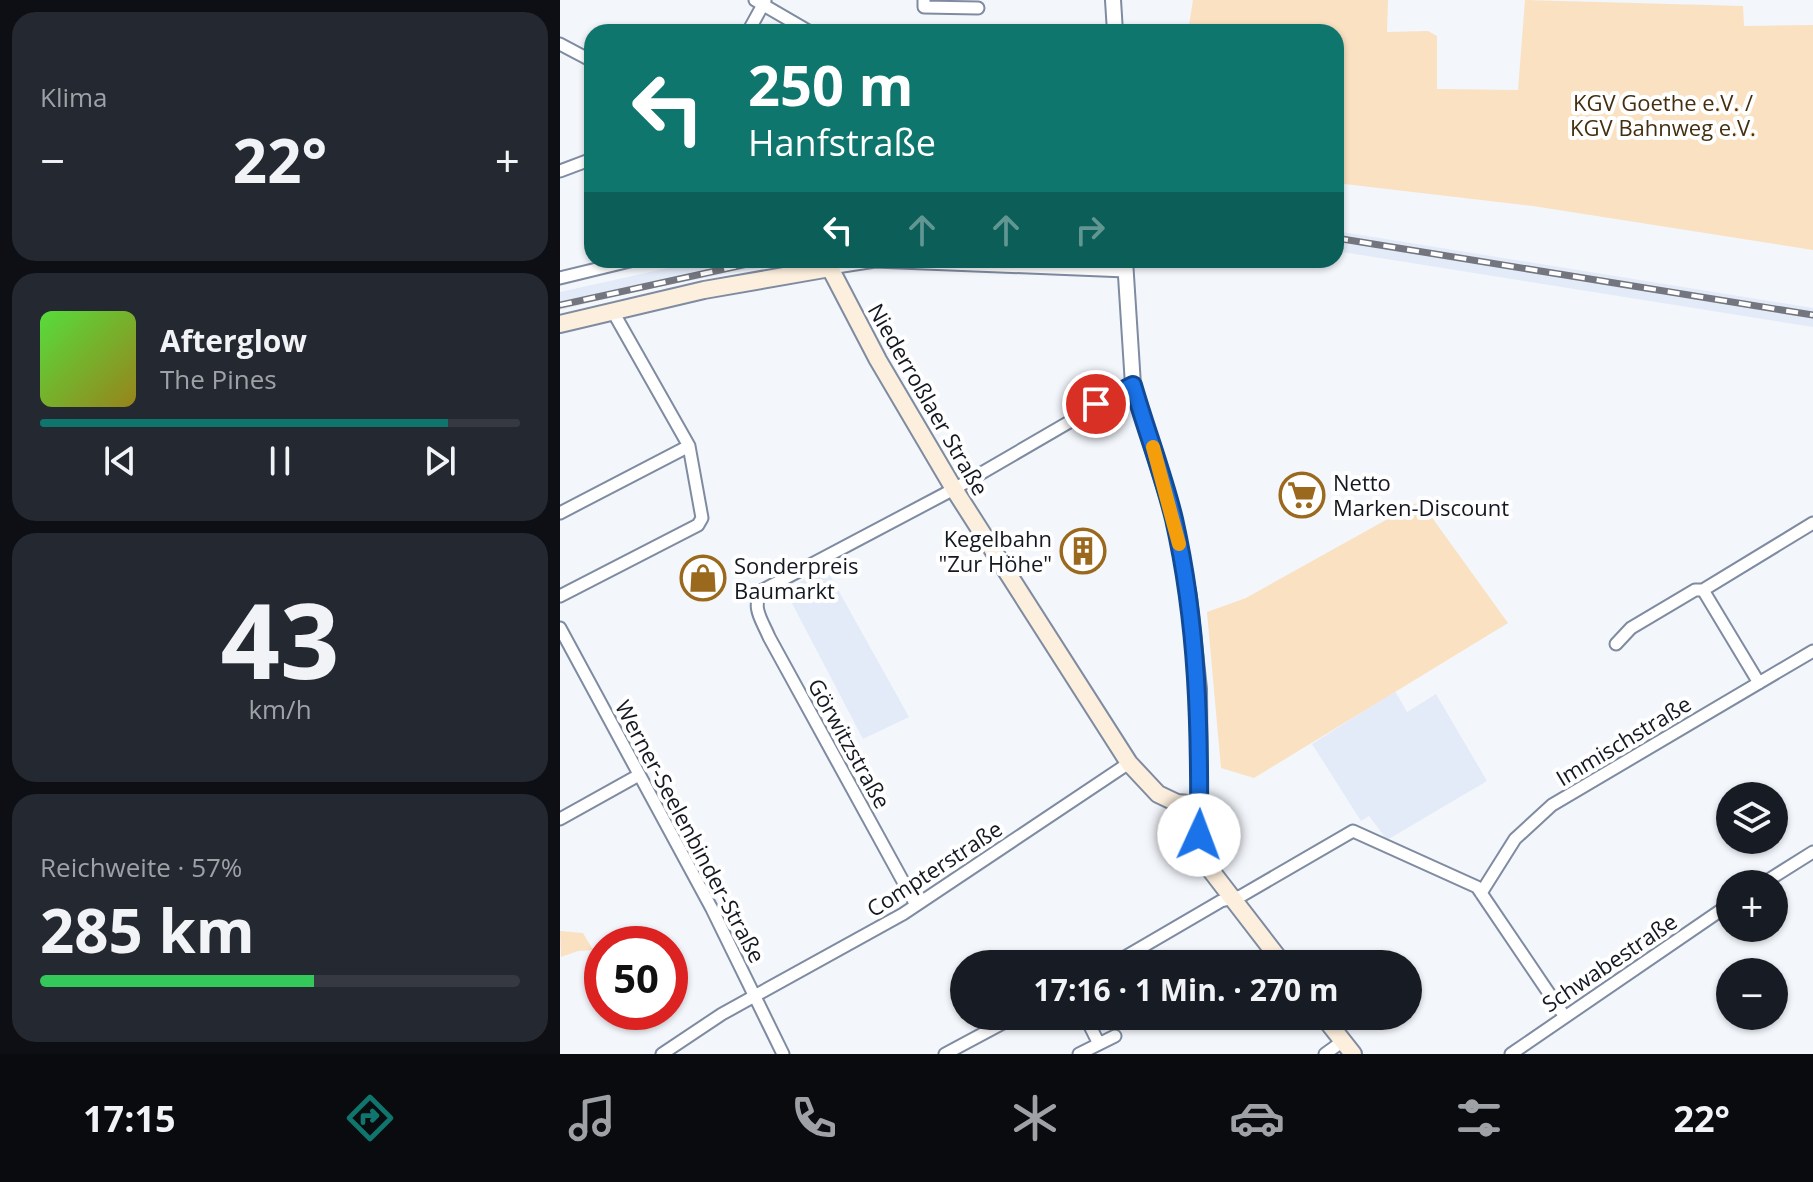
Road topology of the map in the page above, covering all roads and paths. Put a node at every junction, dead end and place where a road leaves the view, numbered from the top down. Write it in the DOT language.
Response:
graph roads {
  1 [pos="924,0"];
  2 [pos="1113,0"];
  3 [pos="761,1"];
  4 [pos="978,8"];
  5 [pos="751,24"];
  6 [pos="797,24"];
  7 [pos="1114,24"];
  8 [pos="560,44"];
  9 [pos="584,57"];
  10 [pos="584,162"];
  11 [pos="560,171"];
  12 [pos="601,268"];
  13 [pos="830,268"];
  14 [pos="1126,268"];
  15 [pos="560,278"];
  16 [pos="612,310"];
  17 [pos="560,324"];
  18 [pos="1133,385"];
  19 [pos="689,446"];
  20 [pos="954,489"];
  21 [pos="560,513"];
  22 [pos="1813,523"];
  23 [pos="1703,590"];
  24 [pos="560,596"];
  25 [pos="560,628"];
  26 [pos="1616,644"];
  27 [pos="1813,651"];
  28 [pos="1759,683"];
  29 [pos="1129,763"];
  30 [pos="639,775"];
  31 [pos="1200,805"];
  32 [pos="560,819"];
  33 [pos="1811,858"];
  34 [pos="1788,870"];
  35 [pos="1481,893"];
  36 [pos="1232,899"];
  37 [pos="916,905"];
  38 [pos="1716,914"];
  39 [pos="1137,950"];
  40 [pos="1272,950"];
  41 [pos="754,996"];
  42 [pos="1565,1017"];
  43 [pos="990,1030"];
  44 [pos="1092,1030"];
  45 [pos="1334,1030"];
  46 [pos="1115,1036"];
  47 [pos="1099,1044"];
  48 [pos="1348,1048"];
  49 [pos="662,1054"];
  50 [pos="783,1054"];
  51 [pos="945,1054"];
  52 [pos="1079,1054"];
  53 [pos="1325,1054"];
  54 [pos="1511,1054"];
  1 -- 4 [label="street"];
  2 -- 7 [label="street"];
  3 -- 5 [label="street"];
  3 -- 6 [label="street"];
  8 -- 9 [label="street"];
  10 -- 11 [label="street"];
  12 -- 15 [label="street"];
  13 -- 16 [label="main road"];
  13 -- 20 [label="main road, Niederroßlaer Straße"];
  14 -- 18 [label="street"];
  16 -- 17 [label="main road"];
  16 -- 19 [label="street"];
  18 -- 20 [label="street"];
  18 -- 31 [label="street"];
  19 -- 21 [label="street"];
  19 -- 24 [label="street"];
  20 -- 29 [label="main road, Niederroßlaer Straße"];
  20 -- 37 [label="street, Görwitzstraße"];
  22 -- 23 [label="street"];
  23 -- 26 [label="street"];
  23 -- 28 [label="street"];
  25 -- 30 [label="street, Werner-Seelenbinder-Straße"];
  27 -- 28 [label="street, Immischstraße"];
  28 -- 35 [label="street, Immischstraße"];
  29 -- 31 [label="main road, Niederroßlaer Straße"];
  29 -- 37 [label="street, Compterstraße"];
  30 -- 32 [label="street"];
  30 -- 41 [label="street, Werner-Seelenbinder-Straße"];
  31 -- 36 [label="main road"];
  33 -- 34 [label="street"];
  35 -- 36 [label="street"];
  35 -- 42 [label="street"];
  36 -- 39 [label="street"];
  36 -- 40 [label="main road"];
  37 -- 41 [label="street, Compterstraße"];
  38 -- 42 [label="street, Schwabestraße"];
  41 -- 49 [label="street, Compterstraße"];
  41 -- 50 [label="street, Werner-Seelenbinder-Straße"];
  42 -- 54 [label="street, Schwabestraße"];
  43 -- 51 [label="street"];
  44 -- 47 [label="street"];
  45 -- 48 [label="main road"];
  46 -- 47 [label="street"];
  47 -- 52 [label="street"];
  48 -- 53 [label="street"];
}
